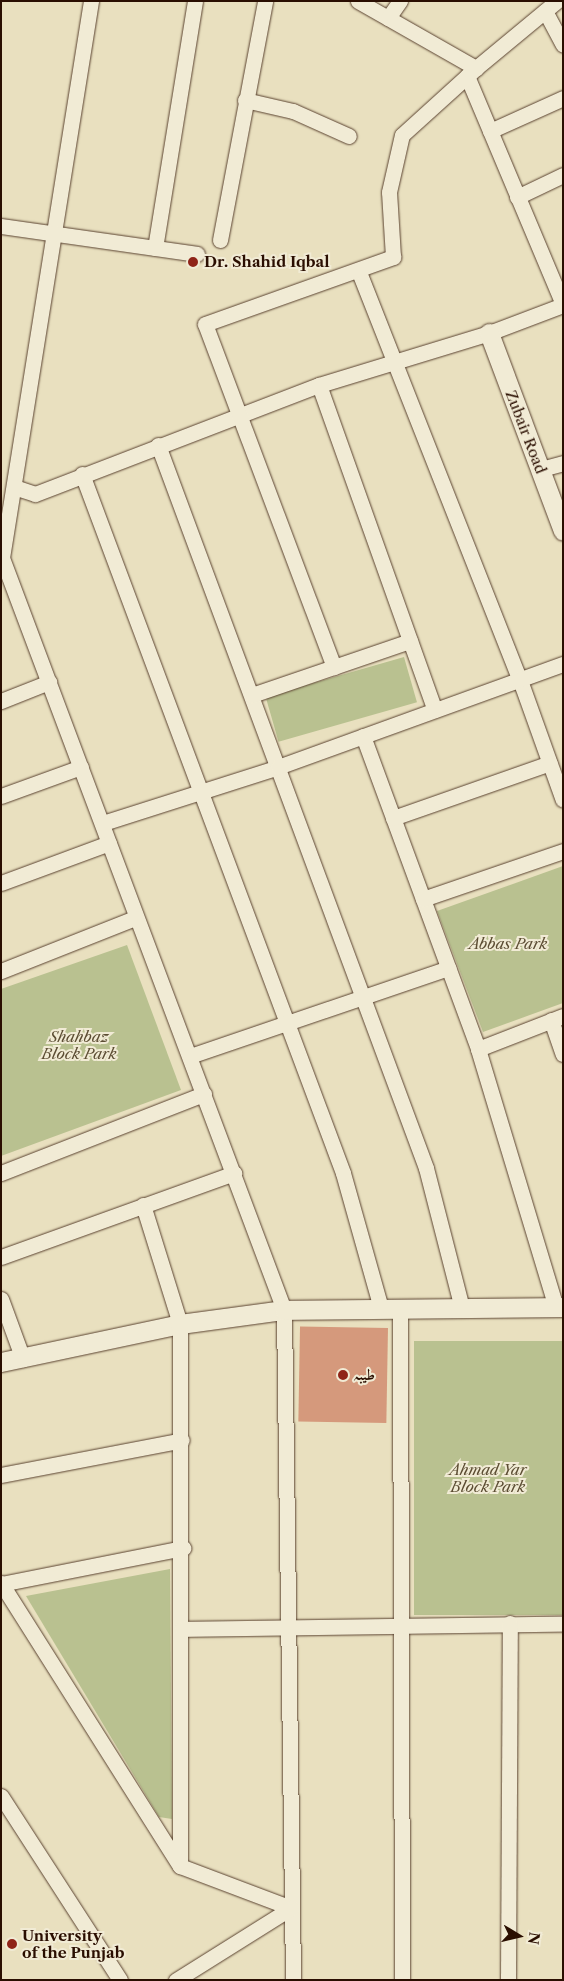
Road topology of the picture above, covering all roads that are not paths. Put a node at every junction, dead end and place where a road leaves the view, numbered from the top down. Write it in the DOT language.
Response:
graph roads {
  1 [pos="91,1"];
  2 [pos="195,1"];
  3 [pos="265,1"];
  4 [pos="358,1"];
  5 [pos="400,1"];
  6 [pos="551,6"];
  7 [pos="388,18"];
  8 [pos="563,45"];
  9 [pos="471,72"];
  10 [pos="563,98"];
  11 [pos="245,100"];
  12 [pos="490,131"];
  13 [pos="348,136"];
  14 [pos="563,175"];
  15 [pos="518,197"];
  16 [pos="1,226"];
  17 [pos="53,233"];
  18 [pos="220,240"];
  19 [pos="155,248"];
  20 [pos="197,254"];
  21 [pos="359,272"];
  22 [pos="563,304"];
  23 [pos="489,333"];
  24 [pos="397,361"];
  25 [pos="319,385"];
  26 [pos="238,415"];
  27 [pos="158,446"];
  28 [pos="563,463"];
  29 [pos="541,469"];
  30 [pos="82,474"];
  31 [pos="14,487"];
  32 [pos="563,531"];
  33 [pos="3,538"];
  34 [pos="410,641"];
  35 [pos="563,664"];
  36 [pos="334,667"];
  37 [pos="520,680"];
  38 [pos="49,682"];
  39 [pos="252,695"];
  40 [pos="1,701"];
  41 [pos="435,710"];
  42 [pos="363,736"];
  43 [pos="550,763"];
  44 [pos="81,767"];
  45 [pos="278,767"];
  46 [pos="198,792"];
  47 [pos="1,796"];
  48 [pos="563,800"];
  49 [pos="393,818"];
  50 [pos="103,823"];
  51 [pos="109,843"];
  52 [pos="563,851"];
  53 [pos="1,883"];
  54 [pos="423,899"];
  55 [pos="135,918"];
  56 [pos="448,968"];
  57 [pos="1,971"];
  58 [pos="363,998"];
  59 [pos="557,1018"];
  60 [pos="288,1024"];
  61 [pos="478,1049"];
  62 [pos="563,1054"];
  63 [pos="190,1056"];
  64 [pos="204,1094"];
  65 [pos="1,1173"];
  66 [pos="234,1173"];
  67 [pos="143,1205"];
  68 [pos="1,1256"];
  69 [pos="1,1299"];
  70 [pos="559,1307"];
  71 [pos="391,1308"];
  72 [pos="462,1308"];
  73 [pos="284,1310"];
  74 [pos="180,1324"];
  75 [pos="23,1359"];
  76 [pos="1,1362"];
  77 [pos="182,1440"];
  78 [pos="1,1475"];
  79 [pos="183,1548"];
  80 [pos="1,1584"];
  81 [pos="510,1623"];
  82 [pos="563,1624"];
  83 [pos="400,1626"];
  84 [pos="182,1629"];
  85 [pos="289,1629"];
  86 [pos="1,1796"];
  87 [pos="180,1866"];
  88 [pos="291,1908"];
  89 [pos="120,1980"];
  90 [pos="176,1980"];
  91 [pos="293,1980"];
  92 [pos="402,1980"];
  93 [pos="508,1980"];
  1 -- 17 [label="street"];
  2 -- 19 [label="street"];
  3 -- 11 [label="street"];
  4 -- 7 [label="street"];
  5 -- 7 [label="street"];
  6 -- 8 [label="street"];
  6 -- 9 [label="street"];
  7 -- 9 [label="street"];
  9 -- 12 [label="street"];
  9 -- 21 [label="street"];
  10 -- 12 [label="street"];
  11 -- 13 [label="street"];
  11 -- 18 [label="street"];
  12 -- 15 [label="street"];
  14 -- 15 [label="street"];
  15 -- 22 [label="street"];
  16 -- 17 [label="street"];
  17 -- 19 [label="street"];
  17 -- 31 [label="street"];
  19 -- 20 [label="street"];
  21 -- 24 [label="street"];
  21 -- 26 [label="street"];
  22 -- 23 [label="street"];
  23 -- 24 [label="street"];
  23 -- 29 [label="street, Zubair Road"];
  24 -- 25 [label="street"];
  24 -- 37 [label="street"];
  25 -- 26 [label="street"];
  25 -- 34 [label="street"];
  26 -- 27 [label="street"];
  26 -- 36 [label="street"];
  27 -- 30 [label="street"];
  27 -- 39 [label="street"];
  28 -- 29 [label="street"];
  29 -- 32 [label="street, Zubair Road"];
  30 -- 31 [label="street"];
  30 -- 46 [label="street"];
  31 -- 33 [label="street"];
  33 -- 38 [label="street"];
  34 -- 36 [label="street"];
  34 -- 41 [label="street"];
  35 -- 37 [label="street"];
  36 -- 39 [label="street"];
  37 -- 41 [label="street"];
  37 -- 43 [label="street"];
  38 -- 40 [label="street"];
  38 -- 44 [label="street"];
  39 -- 45 [label="street"];
  41 -- 42 [label="street"];
  42 -- 45 [label="street"];
  42 -- 49 [label="street"];
  43 -- 48 [label="street"];
  43 -- 49 [label="street"];
  44 -- 47 [label="street"];
  44 -- 50 [label="street"];
  45 -- 46 [label="street"];
  45 -- 58 [label="street"];
  46 -- 50 [label="street"];
  46 -- 60 [label="street"];
  49 -- 54 [label="street"];
  50 -- 51 [label="street"];
  51 -- 53 [label="street"];
  51 -- 55 [label="street"];
  52 -- 54 [label="street"];
  54 -- 56 [label="street"];
  55 -- 57 [label="street"];
  55 -- 63 [label="street"];
  56 -- 58 [label="street"];
  56 -- 61 [label="street"];
  58 -- 60 [label="street"];
  58 -- 72 [label="street"];
  59 -- 61 [label="street"];
  59 -- 62 [label="street"];
  60 -- 63 [label="street"];
  60 -- 71 [label="street"];
  61 -- 70 [label="street"];
  63 -- 64 [label="street"];
  64 -- 65 [label="street"];
  64 -- 66 [label="street"];
  66 -- 67 [label="street"];
  66 -- 73 [label="street"];
  67 -- 68 [label="street"];
  67 -- 74 [label="street"];
  69 -- 75 [label="street"];
  70 -- 72 [label="street"];
  71 -- 72 [label="street"];
  71 -- 73 [label="street"];
  71 -- 83 [label="street"];
  73 -- 74 [label="street"];
  73 -- 85 [label="street"];
  74 -- 75 [label="street"];
  74 -- 77 [label="street"];
  75 -- 76 [label="street"];
  77 -- 78 [label="street"];
  77 -- 79 [label="street"];
  79 -- 80 [label="street"];
  79 -- 84 [label="street"];
  80 -- 87 [label="street"];
  81 -- 82 [label="street"];
  81 -- 83 [label="street"];
  81 -- 93 [label="street"];
  83 -- 85 [label="street"];
  83 -- 92 [label="street"];
  84 -- 85 [label="street"];
  84 -- 87 [label="street"];
  85 -- 88 [label="street"];
  86 -- 89 [label="street"];
  87 -- 88 [label="street"];
  88 -- 90 [label="street"];
  88 -- 91 [label="street"];
}
